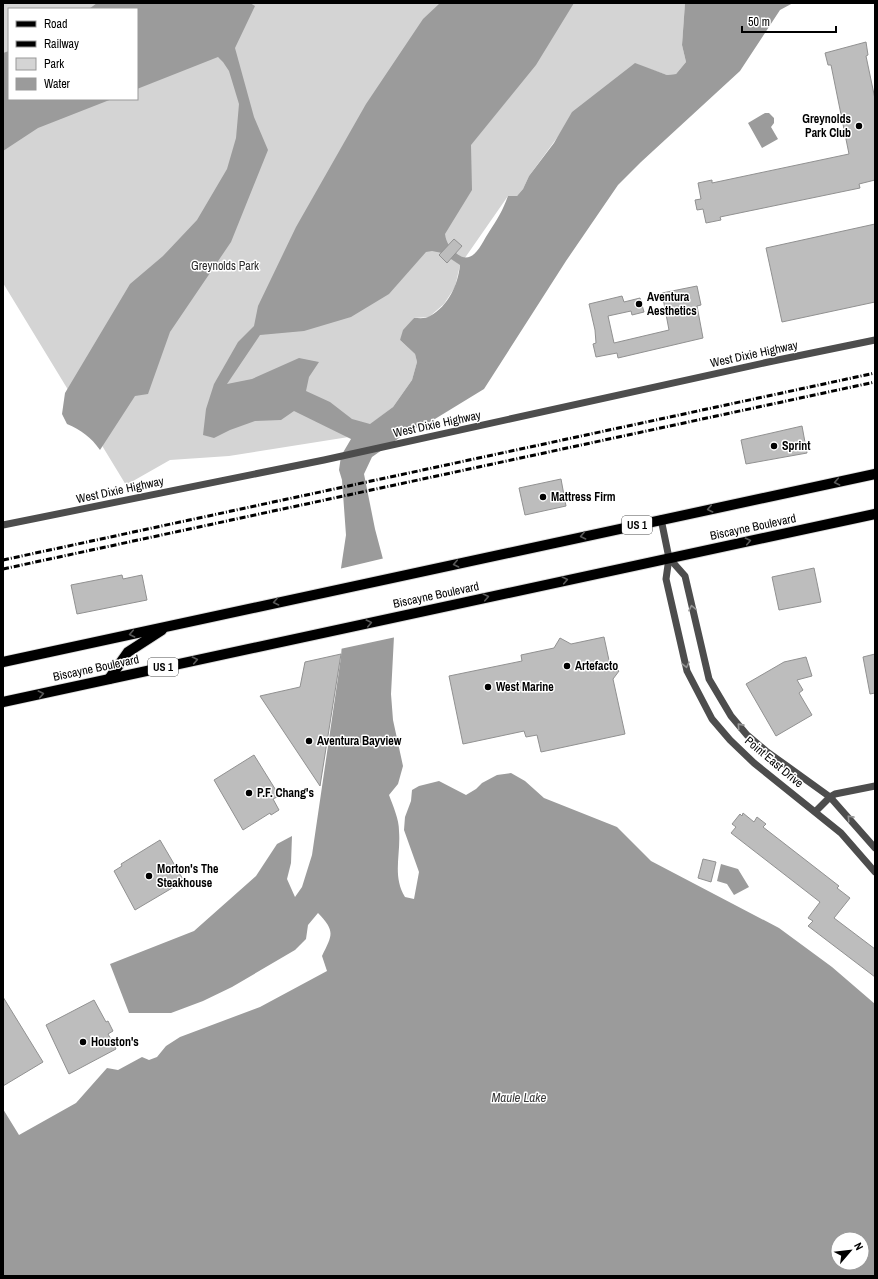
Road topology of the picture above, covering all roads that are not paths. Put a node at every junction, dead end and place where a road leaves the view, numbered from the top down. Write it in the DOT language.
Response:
graph roads {
  1 [pos="875,340"];
  2 [pos="875,474"];
  3 [pos="875,514"];
  4 [pos="661,520"];
  5 [pos="3,525"];
  6 [pos="669,558"];
  7 [pos="170,625"];
  8 [pos="3,662"];
  9 [pos="109,679"];
  10 [pos="3,702"];
  11 [pos="875,786"];
  12 [pos="830,797"];
  13 [pos="816,811"];
  14 [pos="875,848"];
  15 [pos="875,872"];
  1 -- 5 [label="street, West Dixie Highway"];
  2 -- 4 [label="main road, US 1, one-way"];
  6 -- 3 [label="main road, Biscayne Boulevard / US 1, one-way"];
  4 -- 6 [label="street, Point East Drive"];
  4 -- 7 [label="main road, US 1, one-way"];
  9 -- 6 [label="main road, Biscayne Boulevard / US 1, one-way"];
  12 -- 6 [label="street, Point East Drive, one-way"];
  6 -- 13 [label="street, Point East Drive, one-way"];
  7 -- 8 [label="main road, US 1, one-way"];
  7 -- 9 [label="main road"];
  10 -- 9 [label="main road, Biscayne Boulevard / US 1, one-way"];
  11 -- 12 [label="street"];
  12 -- 13 [label="street"];
  14 -- 12 [label="street, Point East Drive, one-way"];
  13 -- 15 [label="street, Point East Drive"];
}
